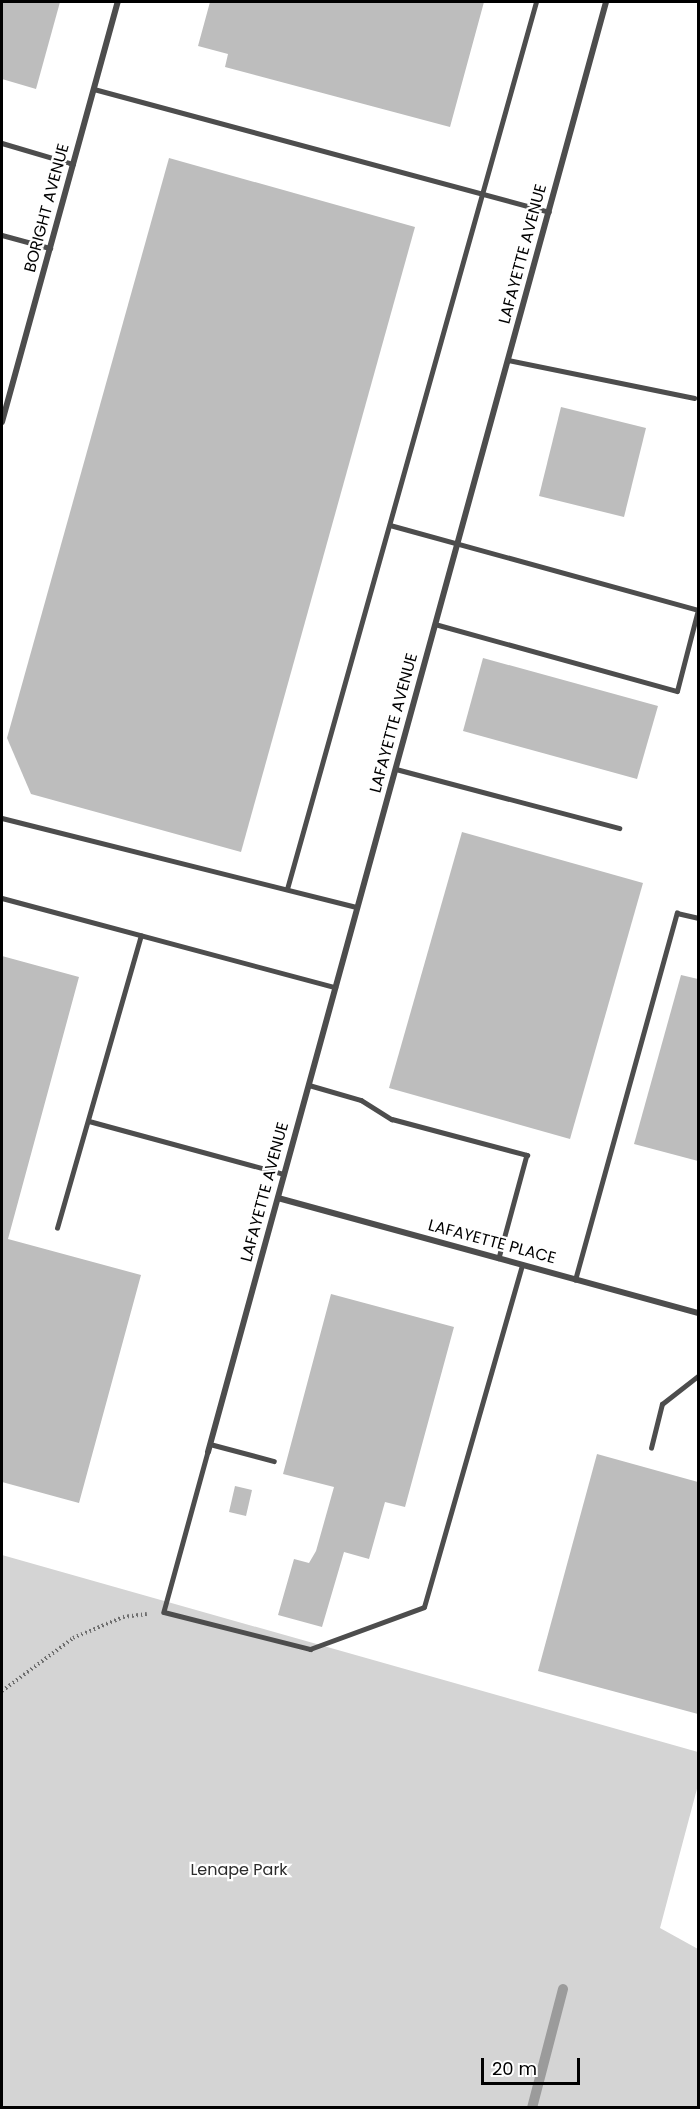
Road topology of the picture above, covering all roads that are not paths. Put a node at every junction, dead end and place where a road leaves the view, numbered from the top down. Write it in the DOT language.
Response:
graph roads {
  1 [pos="118,2"];
  2 [pos="536,2"];
  3 [pos="606,2"];
  4 [pos="94,89"];
  5 [pos="2,143"];
  6 [pos="73,164"];
  7 [pos="482,194"];
  8 [pos="549,212"];
  9 [pos="2,235"];
  10 [pos="50,248"];
  11 [pos="508,360"];
  12 [pos="694,398"];
  13 [pos="2,422"];
  14 [pos="390,525"];
  15 [pos="458,543"];
  16 [pos="699,610"];
  17 [pos="435,624"];
  18 [pos="396,768"];
  19 [pos="2,818"];
  20 [pos="619,828"];
  21 [pos="288,889"];
  22 [pos="2,898"];
  23 [pos="357,907"];
  24 [pos="699,918"];
  25 [pos="141,936"];
  26 [pos="335,987"];
  27 [pos="309,1085"];
  28 [pos="89,1120"];
  29 [pos="284,1174"];
  30 [pos="278,1198"];
  31 [pos="57,1228"];
  32 [pos="499,1258"];
  33 [pos="522,1265"];
  34 [pos="575,1280"];
  35 [pos="699,1313"];
  36 [pos="699,1376"];
  37 [pos="209,1448"];
  38 [pos="651,1448"];
  39 [pos="274,1461"];
  1 -- 4 [label="street, BORIGHT AVENUE"];
  2 -- 7 [label="lane"];
  3 -- 8 [label="street, LAFAYETTE AVENUE"];
  4 -- 6 [label="street, BORIGHT AVENUE"];
  4 -- 7 [label="lane"];
  5 -- 6 [label="lane"];
  6 -- 10 [label="street, BORIGHT AVENUE"];
  7 -- 8 [label="lane"];
  7 -- 14 [label="lane"];
  8 -- 11 [label="street, LAFAYETTE AVENUE"];
  9 -- 10 [label="lane"];
  10 -- 13 [label="street, BORIGHT AVENUE"];
  11 -- 12 [label="lane"];
  11 -- 15 [label="street, LAFAYETTE AVENUE"];
  14 -- 15 [label="lane"];
  14 -- 21 [label="lane"];
  15 -- 16 [label="lane"];
  15 -- 17 [label="street, LAFAYETTE AVENUE"];
  16 -- 17 [label="lane"];
  17 -- 18 [label="street, LAFAYETTE AVENUE"];
  18 -- 20 [label="lane"];
  18 -- 23 [label="street, LAFAYETTE AVENUE"];
  19 -- 21 [label="lane"];
  21 -- 23 [label="lane"];
  22 -- 25 [label="lane"];
  23 -- 26 [label="street, LAFAYETTE AVENUE"];
  24 -- 34 [label="lane"];
  25 -- 26 [label="lane"];
  25 -- 28 [label="lane"];
  26 -- 27 [label="street, LAFAYETTE AVENUE"];
  27 -- 29 [label="street, LAFAYETTE AVENUE"];
  27 -- 32 [label="lane"];
  28 -- 29 [label="lane"];
  28 -- 31 [label="lane"];
  29 -- 30 [label="street, LAFAYETTE AVENUE"];
  30 -- 32 [label="street, LAFAYETTE PLACE"];
  30 -- 37 [label="street, LAFAYETTE AVENUE"];
  32 -- 33 [label="street, LAFAYETTE PLACE"];
  33 -- 34 [label="street, LAFAYETTE PLACE"];
  33 -- 37 [label="lane"];
  34 -- 35 [label="street, LAFAYETTE PLACE"];
  36 -- 38 [label="lane"];
  37 -- 39 [label="lane"];
}
